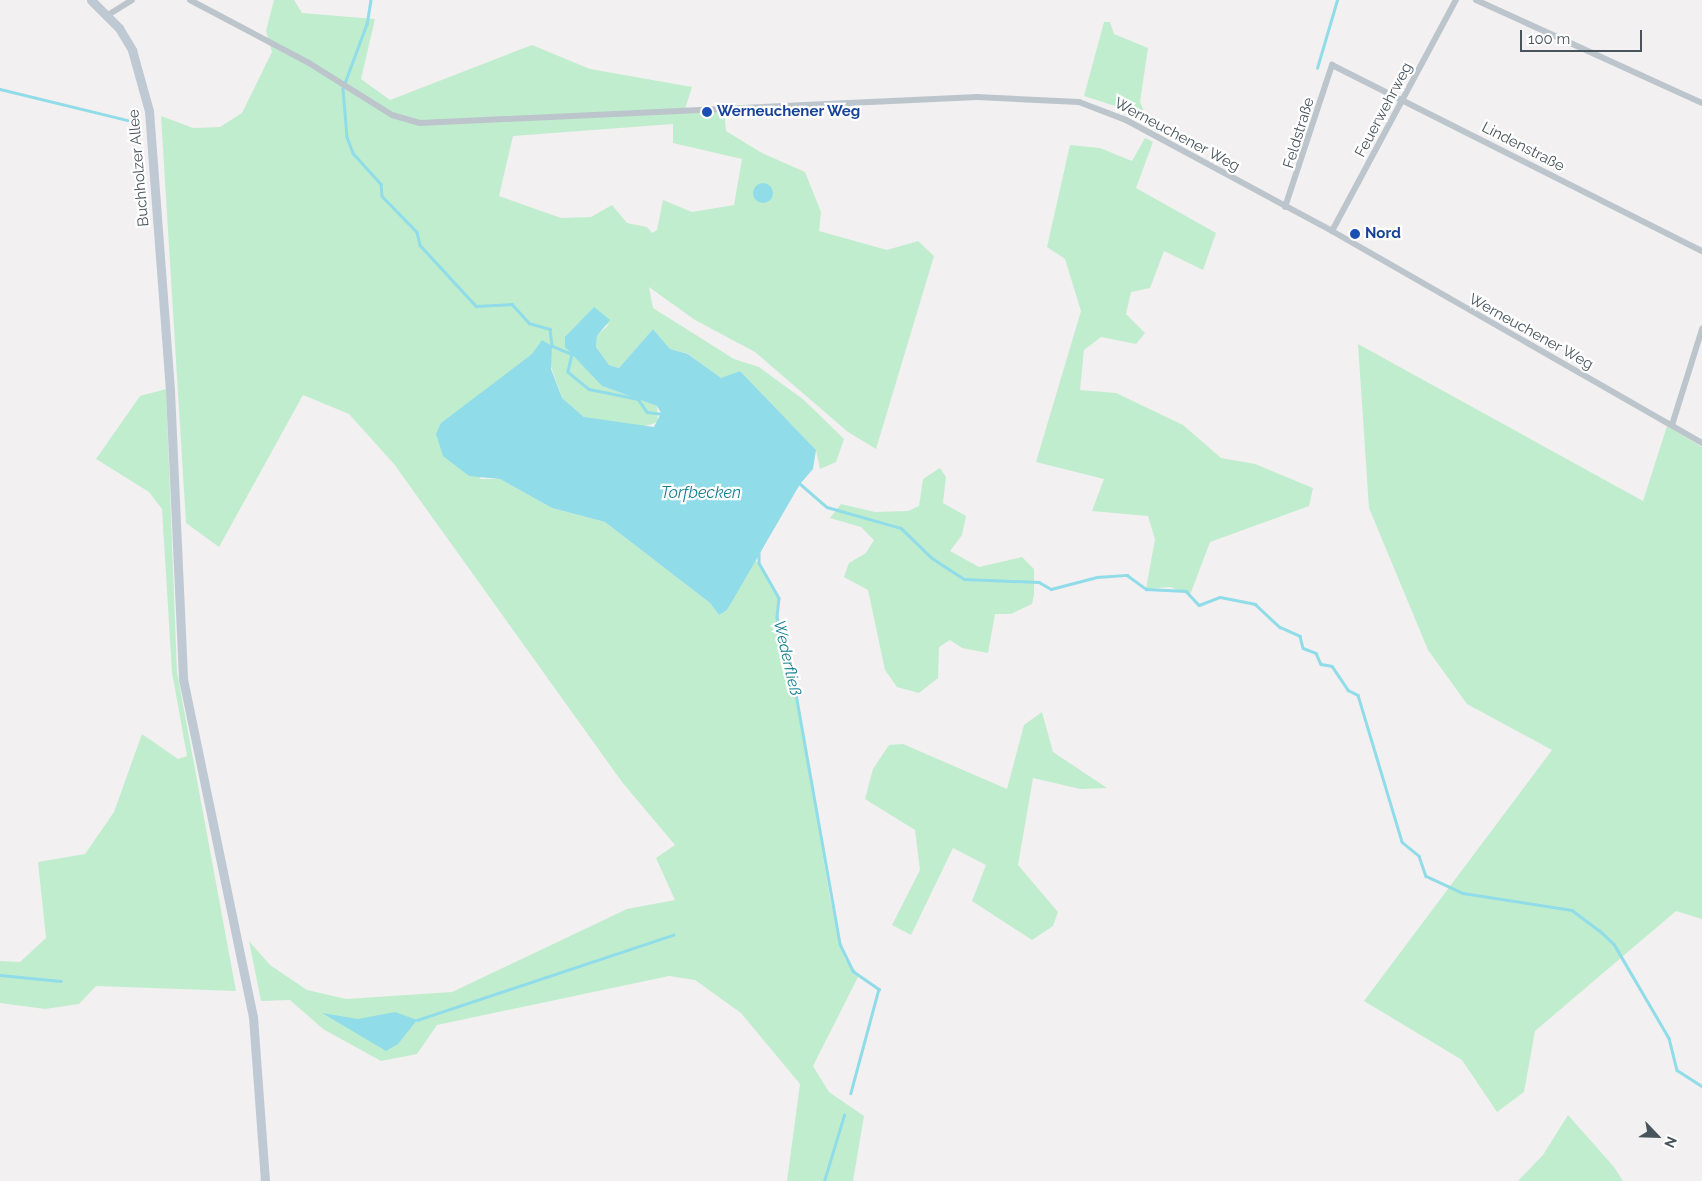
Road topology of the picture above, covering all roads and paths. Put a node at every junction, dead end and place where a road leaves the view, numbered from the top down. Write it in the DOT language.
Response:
graph roads {
  1 [pos="91,0"];
  2 [pos="132,0"];
  3 [pos="190,0"];
  4 [pos="1456,0"];
  5 [pos="1476,0"];
  6 [pos="108,15"];
  7 [pos="1332,64"];
  8 [pos="1404,101"];
  9 [pos="1702,103"];
  10 [pos="1285,207"];
  11 [pos="1332,231"];
  12 [pos="1702,251"];
  13 [pos="1702,329"];
  14 [pos="1672,426"];
  15 [pos="1702,443"];
  16 [pos="265,1181"];
  1 -- 6 [label="street, Buchholzer Allee"];
  2 -- 6 [label="street"];
  3 -- 10 [label="street, Werneuchener Weg"];
  4 -- 8 [label="street, Feuerwehrweg"];
  5 -- 9 [label="street"];
  6 -- 16 [label="street, Buchholzer Allee"];
  7 -- 8 [label="street, Lindenstraße"];
  7 -- 10 [label="street, Feldstraße"];
  8 -- 11 [label="street, Feuerwehrweg"];
  8 -- 12 [label="street, Lindenstraße"];
  10 -- 11 [label="street, Werneuchener Weg"];
  11 -- 14 [label="street, Werneuchener Weg"];
  13 -- 14 [label="street"];
  14 -- 15 [label="street, Werneuchener Weg"];
}
